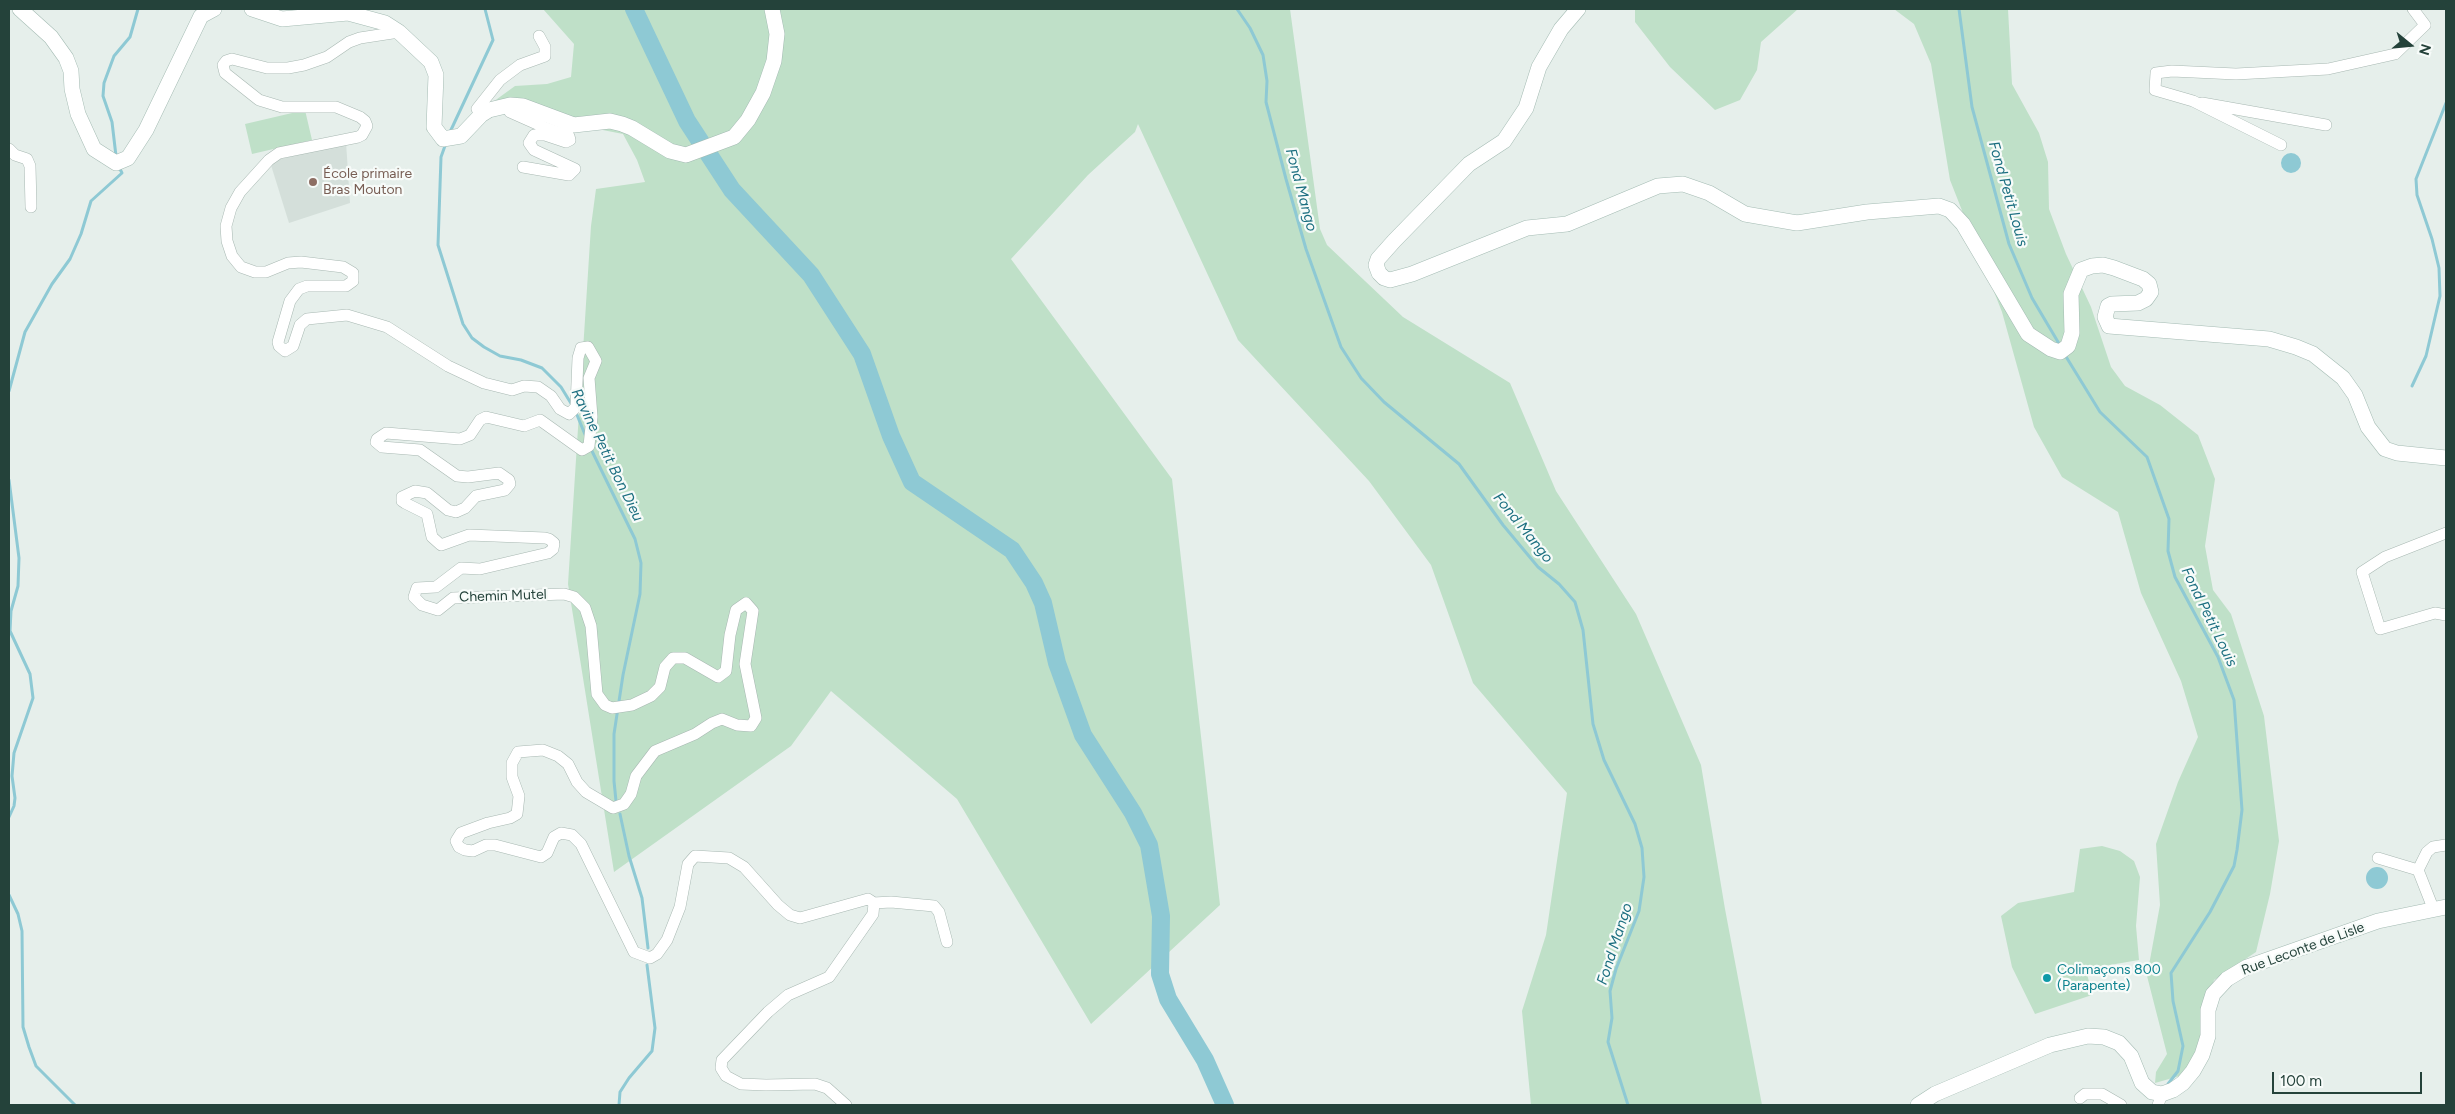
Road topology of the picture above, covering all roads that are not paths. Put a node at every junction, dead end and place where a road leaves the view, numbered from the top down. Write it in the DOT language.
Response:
graph roads {
  1 [pos="20,9"];
  2 [pos="252,9"];
  3 [pos="772,9"];
  4 [pos="1578,9"];
  5 [pos="2413,9"];
  6 [pos="211,10"];
  7 [pos="399,32"];
  8 [pos="539,36"];
  9 [pos="2193,101"];
  10 [pos="510,105"];
  11 [pos="481,115"];
  12 [pos="2326,126"];
  13 [pos="2281,145"];
  14 [pos="9,149"];
  15 [pos="523,167"];
  16 [pos="31,207"];
  17 [pos="2446,458"];
  18 [pos="2446,533"];
  19 [pos="2446,615"];
  20 [pos="2446,845"];
  21 [pos="2378,858"];
  22 [pos="2418,870"];
  23 [pos="874,903"];
  24 [pos="2440,907"];
  25 [pos="947,942"];
  26 [pos="2080,1098"];
  27 [pos="2160,1099"];
  28 [pos="846,1105"];
  29 [pos="1918,1105"];
  30 [pos="2121,1105"];
  1 -- 6 [label="main road"];
  2 -- 7 [label="main road"];
  3 -- 10 [label="main road"];
  4 -- 17 [label="main road"];
  5 -- 9 [label="street"];
  7 -- 11 [label="main road"];
  7 -- 23 [label="street, Chemin Mutel"];
  8 -- 11 [label="street"];
  9 -- 12 [label="street"];
  9 -- 13 [label="street"];
  10 -- 11 [label="main road"];
  10 -- 15 [label="street"];
  14 -- 16 [label="street"];
  18 -- 19 [label="street"];
  20 -- 22 [label="street"];
  21 -- 22 [label="street"];
  22 -- 24 [label="street"];
  23 -- 25 [label="street"];
  23 -- 28 [label="street"];
  24 -- 27 [label="main road, Rue Leconte de Lisle"];
  26 -- 30 [label="street"];
  27 -- 29 [label="main road, Rue Leconte de Lisle"];
}
